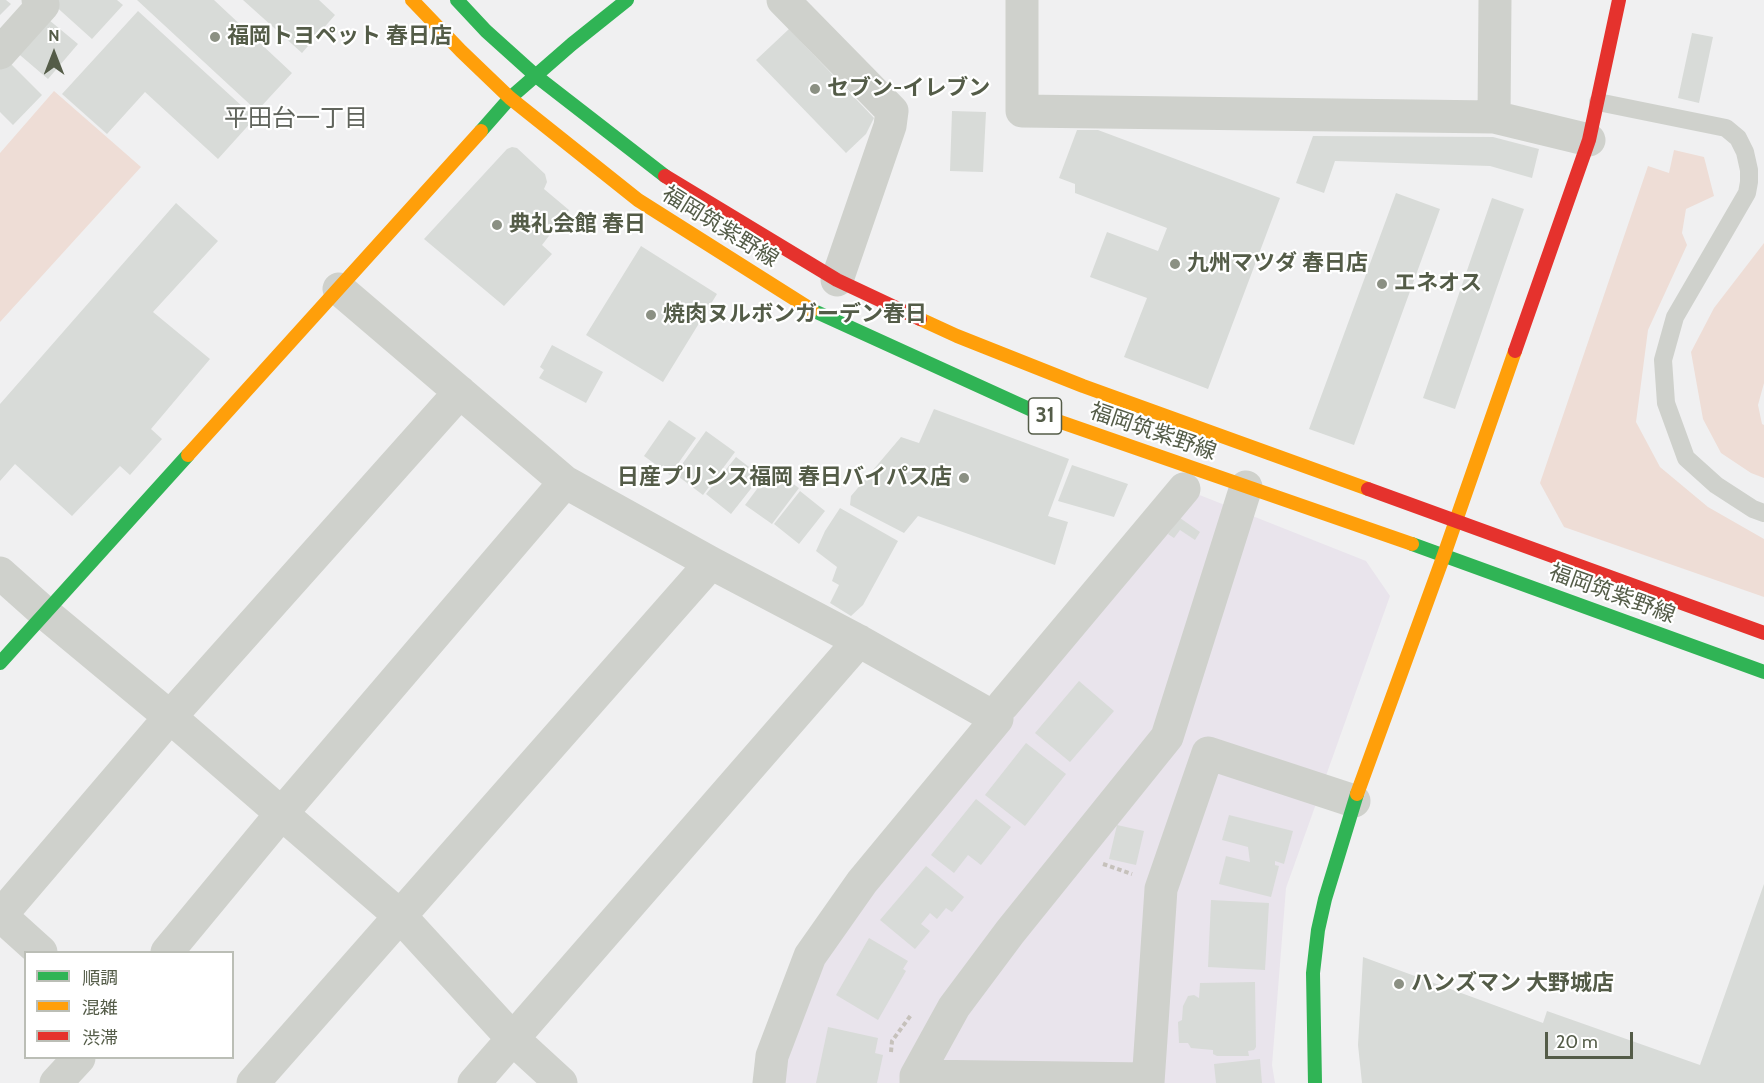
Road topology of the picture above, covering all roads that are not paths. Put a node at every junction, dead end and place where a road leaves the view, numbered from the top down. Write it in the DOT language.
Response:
graph roads {
  1 [pos="38,0"];
  2 [pos="412,0"];
  3 [pos="457,0"];
  4 [pos="627,0"];
  5 [pos="783,0"];
  6 [pos="1022,0"];
  7 [pos="1495,0"];
  8 [pos="1619,0"];
  9 [pos="0,53"];
  10 [pos="536,76"];
  11 [pos="510,98"];
  12 [pos="1598,102"];
  13 [pos="1494,117"];
  14 [pos="1589,140"];
  15 [pos="837,280"];
  16 [pos="339,289"];
  17 [pos="460,392"];
  18 [pos="565,482"];
  19 [pos="1246,487"];
  20 [pos="1184,489"];
  21 [pos="1764,513"];
  22 [pos="1456,520"];
  23 [pos="1444,555"];
  24 [pos="711,563"];
  25 [pos="0,573"];
  26 [pos="46,614"];
  27 [pos="1764,633"];
  28 [pos="859,641"];
  29 [pos="0,663"];
  30 [pos="1764,672"];
  31 [pos="1003,705"];
  32 [pos="170,717"];
  33 [pos="1167,737"];
  34 [pos="1208,753"];
  35 [pos="1354,801"];
  36 [pos="282,813"];
  37 [pos="1,915"];
  38 [pos="400,916"];
  39 [pos="40,951"];
  40 [pos="168,951"];
  41 [pos="513,1039"];
  42 [pos="78,1059"];
  43 [pos="916,1080"];
  44 [pos="1148,1081"];
  45 [pos="56,1083"];
  46 [pos="253,1083"];
  47 [pos="474,1083"];
  48 [pos="561,1083"];
  49 [pos="769,1083"];
  50 [pos="1315,1083"];
  1 -- 9 [label="street"];
  2 -- 11 [label="main road, 福岡筑紫野線 / 31"];
  3 -- 10 [label="main road, 福岡筑紫野線 / 31"];
  4 -- 10 [label="main road"];
  5 -- 15 [label="street"];
  6 -- 13 [label="street"];
  7 -- 13 [label="street"];
  8 -- 12 [label="main road"];
  10 -- 11 [label="main road"];
  10 -- 15 [label="main road, 福岡筑紫野線 / 31"];
  11 -- 16 [label="main road"];
  11 -- 19 [label="main road, 福岡筑紫野線 / 31"];
  12 -- 14 [label="main road"];
  12 -- 21 [label="lane"];
  13 -- 14 [label="street"];
  14 -- 22 [label="main road"];
  15 -- 22 [label="main road, 福岡筑紫野線 / 31"];
  16 -- 17 [label="street"];
  16 -- 26 [label="main road"];
  17 -- 18 [label="street"];
  17 -- 32 [label="street"];
  18 -- 24 [label="street"];
  18 -- 36 [label="street"];
  19 -- 23 [label="main road, 福岡筑紫野線 / 31"];
  19 -- 33 [label="street"];
  20 -- 31 [label="street"];
  22 -- 23 [label="main road"];
  22 -- 27 [label="main road, 福岡筑紫野線 / 31"];
  23 -- 30 [label="main road, 福岡筑紫野線 / 31"];
  23 -- 35 [label="main road"];
  24 -- 28 [label="street"];
  24 -- 38 [label="street"];
  25 -- 26 [label="street"];
  26 -- 29 [label="main road"];
  26 -- 32 [label="street"];
  28 -- 41 [label="street"];
  28 -- 49 [label="street"];
  32 -- 36 [label="street"];
  32 -- 37 [label="street"];
  33 -- 34 [label="street"];
  33 -- 43 [label="street"];
  34 -- 35 [label="street"];
  34 -- 44 [label="street"];
  35 -- 50 [label="main road"];
  36 -- 38 [label="street"];
  36 -- 40 [label="street"];
  37 -- 39 [label="street"];
  38 -- 41 [label="street"];
  38 -- 46 [label="street"];
  41 -- 47 [label="street"];
  41 -- 48 [label="street"];
  42 -- 45 [label="street"];
  43 -- 44 [label="street"];
}
